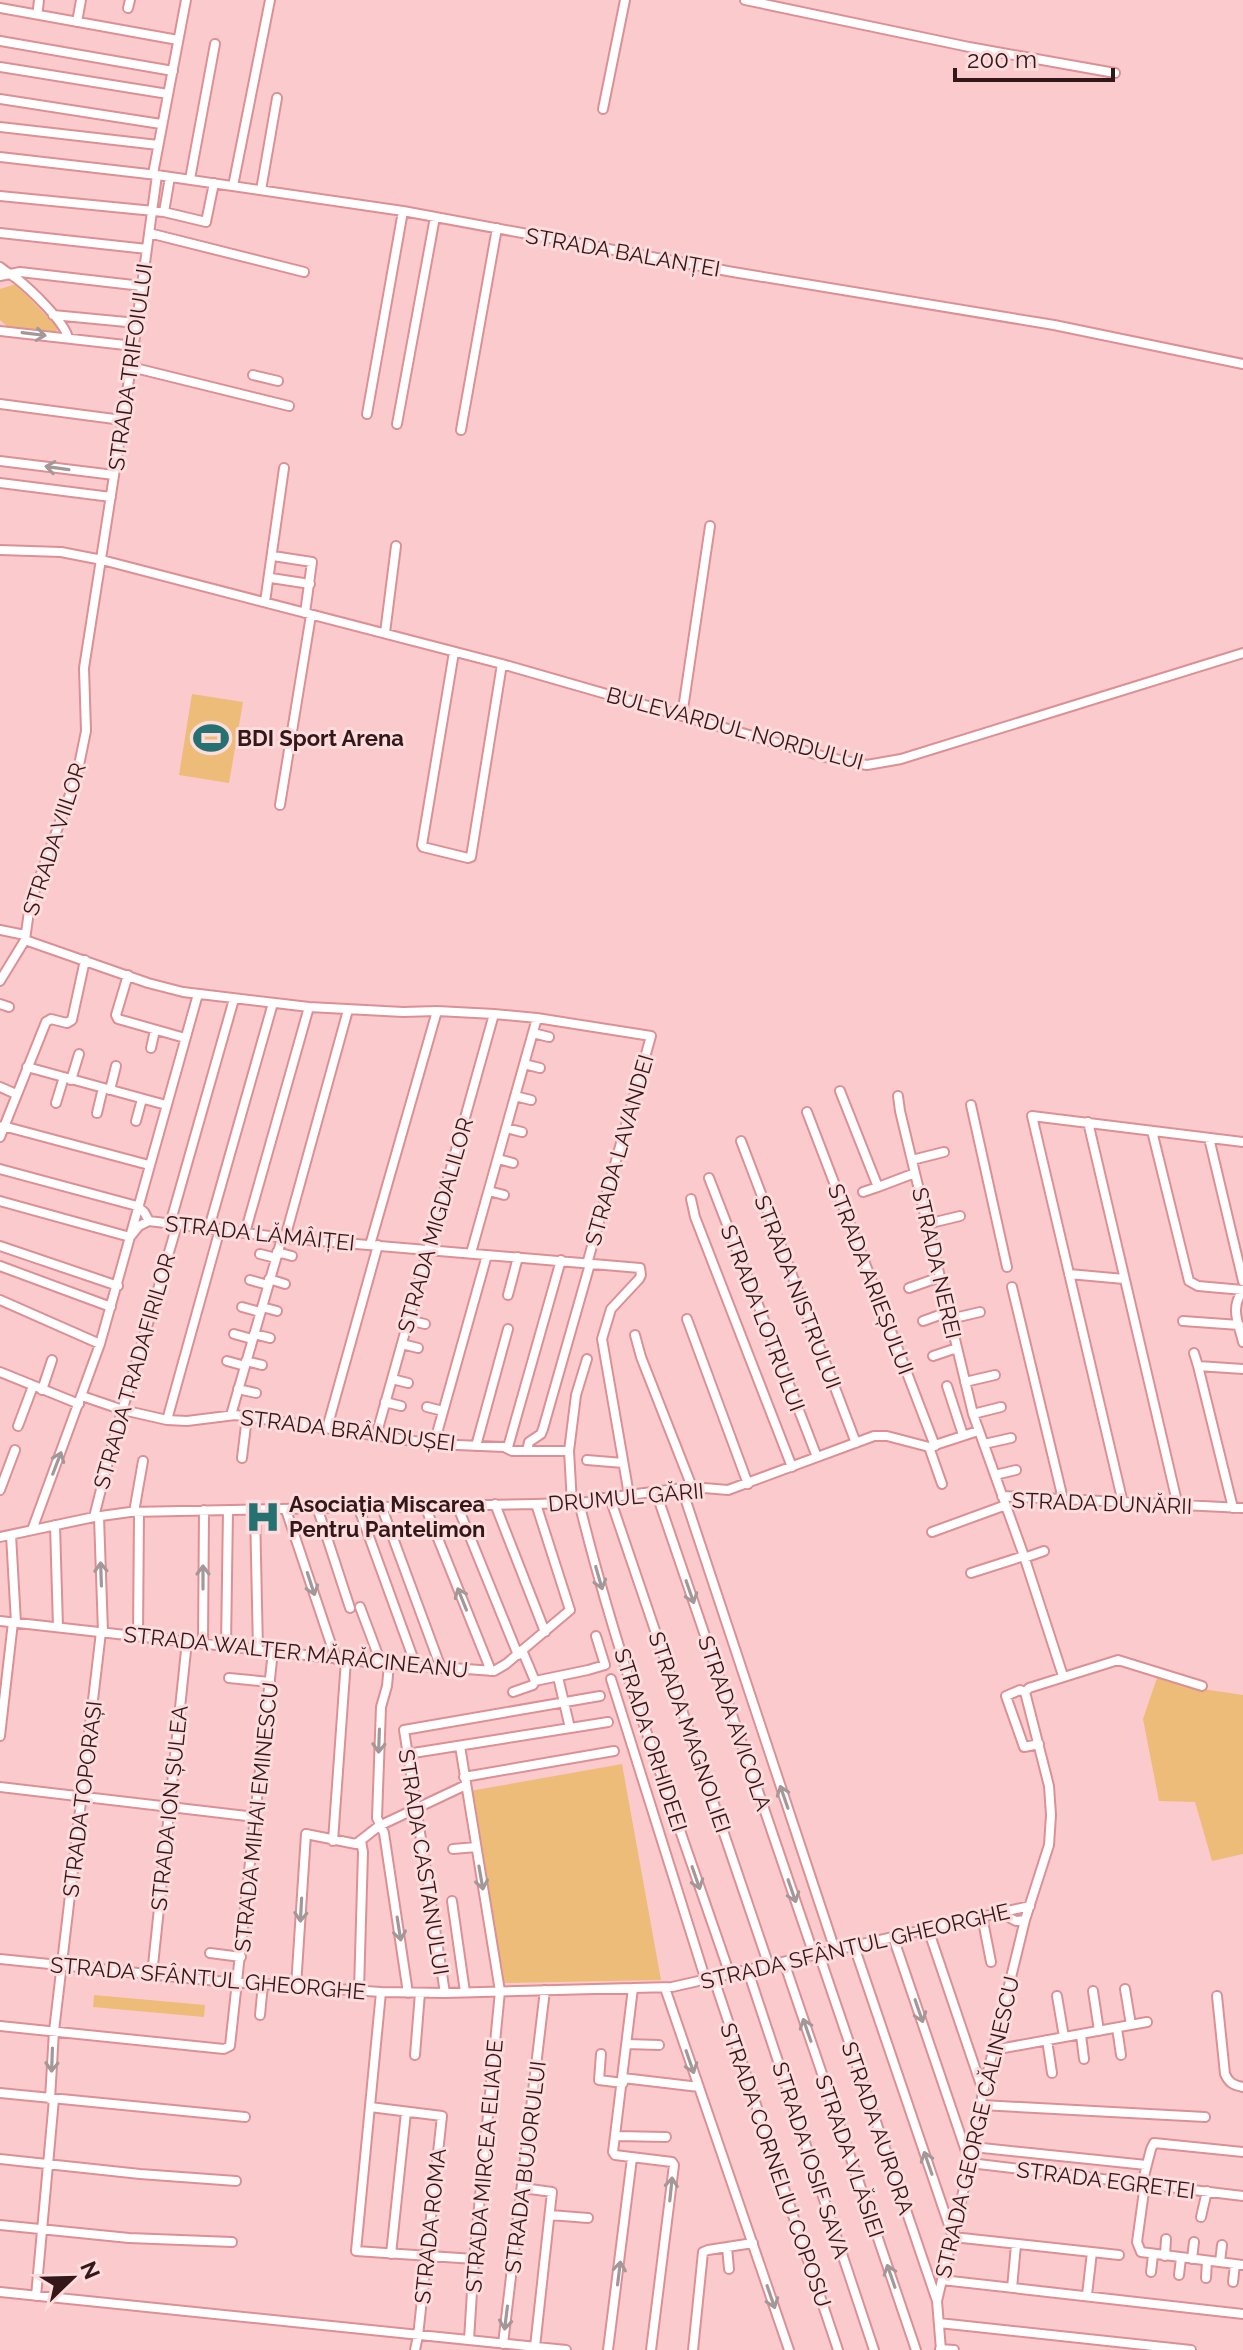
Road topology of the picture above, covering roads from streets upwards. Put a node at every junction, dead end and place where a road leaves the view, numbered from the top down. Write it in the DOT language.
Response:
graph roads {
  1 [pos="81,0"];
  2 [pos="186,0"];
  3 [pos="270,0"];
  4 [pos="625,0"];
  5 [pos="745,0"];
  6 [pos="13,5"];
  7 [pos="0,8"];
  8 [pos="77,22"];
  9 [pos="178,40"];
  10 [pos="0,41"];
  11 [pos="215,44"];
  12 [pos="0,67"];
  13 [pos="173,71"];
  14 [pos="1115,73"];
  15 [pos="168,94"];
  16 [pos="277,98"];
  17 [pos="0,99"];
  18 [pos="603,109"];
  19 [pos="161,124"];
  20 [pos="0,127"];
  21 [pos="158,145"];
  22 [pos="0,157"];
  23 [pos="155,174"];
  24 [pos="170,177"];
  25 [pos="190,179"];
  26 [pos="214,183"];
  27 [pos="233,186"];
  28 [pos="261,190"];
  29 [pos="0,196"];
  30 [pos="403,211"];
  31 [pos="152,212"];
  32 [pos="164,212"];
  33 [pos="435,217"];
  34 [pos="497,228"];
  35 [pos="0,233"];
  36 [pos="149,233"];
  37 [pos="147,249"];
  38 [pos="0,267"];
  39 [pos="304,272"];
  40 [pos="4,274"];
  41 [pos="142,286"];
  42 [pos="52,315"];
  43 [pos="137,323"];
  44 [pos="2,329"];
  45 [pos="68,338"];
  46 [pos="134,346"];
  47 [pos="1243,364"];
  48 [pos="131,367"];
  49 [pos="253,375"];
  50 [pos="266,378"];
  51 [pos="278,381"];
  52 [pos="261,399"];
  53 [pos="0,404"];
  54 [pos="289,406"];
  55 [pos="367,414"];
  56 [pos="122,420"];
  57 [pos="397,424"];
  58 [pos="461,430"];
  59 [pos="0,461"];
  60 [pos="284,468"];
  61 [pos="114,475"];
  62 [pos="0,483"];
  63 [pos="111,497"];
  64 [pos="710,526"];
  65 [pos="396,546"];
  66 [pos="0,550"];
  67 [pos="273,556"];
  68 [pos="102,560"];
  69 [pos="310,584"];
  70 [pos="277,589"];
  71 [pos="265,602"];
  72 [pos="308,614"];
  73 [pos="385,633"];
  74 [pos="454,652"];
  75 [pos="1243,653"];
  76 [pos="502,664"];
  77 [pos="84,691"];
  78 [pos="682,716"];
  79 [pos="280,805"];
  80 [pos="0,930"];
  81 [pos="25,938"];
  82 [pos="85,960"];
  83 [pos="128,975"];
  84 [pos="0,981"];
  85 [pos="198,994"];
  86 [pos="234,999"];
  87 [pos="273,1003"];
  88 [pos="309,1007"];
  89 [pos="348,1010"];
  90 [pos="437,1011"];
  91 [pos="494,1014"];
  92 [pos="537,1018"];
  93 [pos="155,1030"];
  94 [pos="533,1033"];
  95 [pos="549,1037"];
  96 [pos="185,1038"];
  97 [pos="151,1048"];
  98 [pos="79,1054"];
  99 [pos="524,1064"];
  100 [pos="116,1066"];
  101 [pos="27,1067"];
  102 [pos="540,1068"];
  103 [pos="68,1078"];
  104 [pos="0,1087"];
  105 [pos="107,1089"];
  106 [pos="840,1091"];
  107 [pos="16,1094"];
  108 [pos="515,1096"];
  109 [pos="898,1096"];
  110 [pos="142,1099"];
  111 [pos="531,1100"];
  112 [pos="56,1103"];
  113 [pos="166,1105"];
  114 [pos="971,1105"];
  115 [pos="807,1112"];
  116 [pos="97,1113"];
  117 [pos="136,1121"];
  118 [pos="1088,1122"];
  119 [pos="3,1126"];
  120 [pos="506,1128"];
  121 [pos="1152,1131"];
  122 [pos="522,1132"];
  123 [pos="0,1137"];
  124 [pos="1209,1138"];
  125 [pos="741,1141"];
  126 [pos="1243,1142"];
  127 [pos="944,1152"];
  128 [pos="498,1159"];
  129 [pos="912,1160"];
  130 [pos="513,1163"];
  131 [pos="149,1165"];
  132 [pos="0,1169"];
  133 [pos="915,1173"];
  134 [pos="709,1178"];
  135 [pos="878,1187"];
  136 [pos="489,1191"];
  137 [pos="863,1192"];
  138 [pos="504,1195"];
  139 [pos="691,1199"];
  140 [pos="0,1201"];
  141 [pos="137,1206"];
  142 [pos="960,1216"];
  143 [pos="149,1221"];
  144 [pos="927,1224"];
  145 [pos="173,1225"];
  146 [pos="209,1228"];
  147 [pos="220,1229"];
  148 [pos="245,1233"];
  149 [pos="130,1237"];
  150 [pos="283,1238"];
  151 [pos="374,1245"];
  152 [pos="0,1246"];
  153 [pos="428,1249"];
  154 [pos="471,1253"];
  155 [pos="260,1254"];
  156 [pos="276,1255"];
  157 [pos="487,1255"];
  158 [pos="292,1256"];
  159 [pos="518,1257"];
  160 [pos="561,1260"];
  161 [pos="588,1264"];
  162 [pos="0,1266"];
  163 [pos="1007,1267"];
  164 [pos="1069,1274"];
  165 [pos="940,1277"];
  166 [pos="1124,1279"];
  167 [pos="250,1280"];
  168 [pos="1243,1281"];
  169 [pos="269,1282"];
  170 [pos="285,1284"];
  171 [pos="118,1286"];
  172 [pos="1012,1287"];
  173 [pos="909,1288"];
  174 [pos="1243,1290"];
  175 [pos="508,1295"];
  176 [pos="0,1300"];
  177 [pos="111,1307"];
  178 [pos="242,1307"];
  179 [pos="261,1310"];
  180 [pos="277,1311"];
  181 [pos="980,1312"];
  182 [pos="949,1315"];
  183 [pos="687,1319"];
  184 [pos="408,1320"];
  185 [pos="923,1321"];
  186 [pos="1183,1321"];
  187 [pos="425,1324"];
  188 [pos="1239,1325"];
  189 [pos="508,1329"];
  190 [pos="234,1334"];
  191 [pos="635,1335"];
  192 [pos="253,1337"];
  193 [pos="270,1338"];
  194 [pos="1243,1342"];
  195 [pos="100,1344"];
  196 [pos="402,1344"];
  197 [pos="418,1348"];
  198 [pos="957,1348"];
  199 [pos="1194,1353"];
  200 [pos="933,1356"];
  201 [pos="587,1359"];
  202 [pos="52,1360"];
  203 [pos="227,1361"];
  204 [pos="246,1364"];
  205 [pos="262,1365"];
  206 [pos="1198,1366"];
  207 [pos="1243,1369"];
  208 [pos="0,1372"];
  209 [pos="995,1375"];
  210 [pos="392,1379"];
  211 [pos="965,1382"];
  212 [pos="408,1383"];
  213 [pos="947,1386"];
  214 [pos="38,1388"];
  215 [pos="238,1389"];
  216 [pos="256,1393"];
  217 [pos="81,1400"];
  218 [pos="385,1402"];
  219 [pos="401,1406"];
  220 [pos="427,1407"];
  221 [pos="1001,1407"];
  222 [pos="123,1410"];
  223 [pos="443,1411"];
  224 [pos="973,1414"];
  225 [pos="231,1415"];
  226 [pos="247,1417"];
  227 [pos="167,1420"];
  228 [pos="18,1426"];
  229 [pos="327,1428"];
  230 [pos="978,1431"];
  231 [pos="963,1435"];
  232 [pos="376,1436"];
  233 [pos="1011,1438"];
  234 [pos="856,1443"];
  235 [pos="434,1444"];
  236 [pos="984,1444"];
  237 [pos="476,1446"];
  238 [pos="932,1446"];
  239 [pos="508,1447"];
  240 [pos="15,1450"];
  241 [pos="527,1451"];
  242 [pos="569,1451"];
  243 [pos="817,1457"];
  244 [pos="242,1458"];
  245 [pos="587,1460"];
  246 [pos="143,1461"];
  247 [pos="623,1463"];
  248 [pos="792,1467"];
  249 [pos="1016,1470"];
  250 [pos="995,1475"];
  251 [pos="748,1484"];
  252 [pos="942,1484"];
  253 [pos="687,1488"];
  254 [pos="0,1490"];
  255 [pos="656,1492"];
  256 [pos="629,1495"];
  257 [pos="1002,1496"];
  258 [pos="610,1498"];
  259 [pos="1063,1499"];
  260 [pos="576,1502"];
  261 [pos="1123,1503"];
  262 [pos="495,1504"];
  263 [pos="536,1504"];
  264 [pos="457,1505"];
  265 [pos="1006,1505"];
  266 [pos="425,1506"];
  267 [pos="1178,1506"];
  268 [pos="382,1508"];
  269 [pos="1233,1508"];
  270 [pos="1243,1508"];
  271 [pos="359,1509"];
  272 [pos="204,1510"];
  273 [pos="228,1510"];
  274 [pos="255,1510"];
  275 [pos="286,1510"];
  276 [pos="318,1510"];
  277 [pos="136,1512"];
  278 [pos="96,1517"];
  279 [pos="55,1525"];
  280 [pos="32,1530"];
  281 [pos="932,1532"];
  282 [pos="11,1535"];
  283 [pos="0,1537"];
  284 [pos="1044,1551"];
  285 [pos="1024,1557"];
  286 [pos="971,1573"];
  287 [pos="360,1607"];
  288 [pos="350,1608"];
  289 [pos="0,1621"];
  290 [pos="14,1622"];
  291 [pos="58,1627"];
  292 [pos="102,1632"];
  293 [pos="545,1632"];
  294 [pos="138,1636"];
  295 [pos="596,1636"];
  296 [pos="187,1641"];
  297 [pos="203,1643"];
  298 [pos="226,1646"];
  299 [pos="258,1650"];
  300 [pos="273,1651"];
  301 [pos="520,1652"];
  302 [pos="336,1659"];
  303 [pos="346,1660"];
  304 [pos="385,1663"];
  305 [pos="416,1666"];
  306 [pos="441,1668"];
  307 [pos="491,1671"];
  308 [pos="1063,1676"];
  309 [pos="558,1677"];
  310 [pos="229,1678"];
  311 [pos="611,1679"];
  312 [pos="535,1681"];
  313 [pos="270,1682"];
  314 [pos="1202,1686"];
  315 [pos="513,1692"];
  316 [pos="1025,1692"];
  317 [pos="600,1696"];
  318 [pos="564,1702"];
  319 [pos="608,1722"];
  320 [pos="570,1728"];
  321 [pos="0,1736"];
  322 [pos="1039,1744"];
  323 [pos="460,1746"];
  324 [pos="614,1751"];
  325 [pos="407,1754"];
  326 [pos="656,1758"];
  327 [pos="637,1764"];
  328 [pos="465,1781"];
  329 [pos="0,1787"];
  330 [pos="82,1797"];
  331 [pos="169,1807"];
  332 [pos="416,1809"];
  333 [pos="255,1817"];
  334 [pos="379,1826"];
  335 [pos="333,1841"];
  336 [pos="361,1841"];
  337 [pos="476,1847"];
  338 [pos="453,1849"];
  339 [pos="452,1901"];
  340 [pos="1030,1906"];
  341 [pos="999,1912"];
  342 [pos="982,1916"];
  343 [pos="1025,1920"];
  344 [pos="928,1929"];
  345 [pos="893,1937"];
  346 [pos="854,1946"];
  347 [pos="835,1950"];
  348 [pos="210,1953"];
  349 [pos="816,1954"];
  350 [pos="241,1957"];
  351 [pos="0,1959"];
  352 [pos="784,1962"];
  353 [pos="991,1962"];
  354 [pos="62,1966"];
  355 [pos="769,1966"];
  356 [pos="748,1971"];
  357 [pos="152,1975"];
  358 [pos="730,1975"];
  359 [pos="710,1980"];
  360 [pos="238,1982"];
  361 [pos="263,1984"];
  362 [pos="296,1986"];
  363 [pos="633,1988"];
  364 [pos="665,1988"];
  365 [pos="1125,1989"];
  366 [pos="359,1990"];
  367 [pos="545,1990"];
  368 [pos="500,1991"];
  369 [pos="1093,1991"];
  370 [pos="381,1992"];
  371 [pos="465,1992"];
  372 [pos="408,1993"];
  373 [pos="420,1993"];
  374 [pos="445,1993"];
  375 [pos="1057,1996"];
  376 [pos="1217,1996"];
  377 [pos="260,2015"];
  378 [pos="1147,2022"];
  379 [pos="1131,2025"];
  380 [pos="0,2026"];
  381 [pos="1117,2028"];
  382 [pos="54,2031"];
  383 [pos="1099,2031"];
  384 [pos="1081,2035"];
  385 [pos="1064,2037"];
  386 [pos="1047,2040"];
  387 [pos="627,2044"];
  388 [pos="659,2045"];
  389 [pos="993,2050"];
  390 [pos="601,2054"];
  391 [pos="415,2055"];
  392 [pos="1121,2055"];
  393 [pos="1084,2059"];
  394 [pos="1052,2073"];
  395 [pos="623,2080"];
  396 [pos="699,2087"];
  397 [pos="1243,2087"];
  398 [pos="983,2092"];
  399 [pos="0,2093"];
  400 [pos="52,2099"];
  401 [pos="981,2105"];
  402 [pos="370,2107"];
  403 [pos="406,2112"];
  404 [pos="245,2117"];
  405 [pos="1205,2117"];
  406 [pos="616,2136"];
  407 [pos="666,2137"];
  408 [pos="973,2147"];
  409 [pos="1243,2152"];
  410 [pos="632,2158"];
  411 [pos="0,2159"];
  412 [pos="970,2163"];
  413 [pos="49,2165"];
  414 [pos="1146,2165"];
  415 [pos="236,2181"];
  416 [pos="1143,2184"];
  417 [pos="523,2188"];
  418 [pos="1207,2191"];
  419 [pos="1243,2196"];
  420 [pos="550,2215"];
  421 [pos="1201,2217"];
  422 [pos="588,2218"];
  423 [pos="0,2225"];
  424 [pos="42,2230"];
  425 [pos="953,2237"];
  426 [pos="1166,2239"];
  427 [pos="232,2242"];
  428 [pos="1194,2242"];
  429 [pos="753,2243"];
  430 [pos="1016,2245"];
  431 [pos="1222,2245"];
  432 [pos="727,2247"];
  433 [pos="1092,2252"];
  434 [pos="391,2254"];
  435 [pos="1119,2255"];
  436 [pos="1153,2255"];
  437 [pos="1165,2256"];
  438 [pos="426,2257"];
  439 [pos="1181,2258"];
  440 [pos="474,2259"];
  441 [pos="1192,2259"];
  442 [pos="1207,2261"];
  443 [pos="1220,2262"];
  444 [pos="1239,2264"];
  445 [pos="729,2269"];
  446 [pos="1151,2272"];
  447 [pos="1179,2275"];
  448 [pos="1206,2278"];
  449 [pos="942,2280"];
  450 [pos="1233,2282"];
  451 [pos="1012,2288"];
  452 [pos="0,2292"];
  453 [pos="1087,2295"];
  454 [pos="36,2296"];
  455 [pos="937,2301"];
  456 [pos="1243,2314"];
  457 [pos="939,2323"];
  458 [pos="418,2336"];
  459 [pos="469,2340"];
  460 [pos="503,2344"];
  461 [pos="485,2346"];
  462 [pos="530,2348"];
  463 [pos="940,2349"];
  464 [pos="415,2350"];
  465 [pos="566,2350"];
  466 [pos="608,2350"];
  467 [pos="651,2350"];
  468 [pos="693,2350"];
  469 [pos="789,2350"];
  470 [pos="838,2350"];
  471 [pos="874,2350"];
  472 [pos="916,2350"];
  473 [pos="954,2350"];
  474 [pos="1191,2350"];
  1 -- 8 [label="street"];
  2 -- 9 [label="street, STRADA TRIFOIULUI"];
  3 -- 27 [label="street"];
  4 -- 18 [label="street"];
  5 -- 14 [label="street"];
  6 -- 7 [label="street"];
  6 -- 8 [label="street"];
  8 -- 9 [label="street"];
  9 -- 13 [label="street, STRADA TRIFOIULUI"];
  10 -- 13 [label="street"];
  11 -- 25 [label="street"];
  12 -- 15 [label="street"];
  13 -- 15 [label="street, STRADA TRIFOIULUI"];
  15 -- 19 [label="street, STRADA TRIFOIULUI"];
  16 -- 28 [label="street"];
  17 -- 19 [label="street"];
  19 -- 21 [label="street, STRADA TRIFOIULUI"];
  20 -- 21 [label="street"];
  21 -- 23 [label="street, STRADA TRIFOIULUI"];
  22 -- 23 [label="street, STRADA BALANȚEI"];
  23 -- 24 [label="street, STRADA BALANȚEI"];
  23 -- 31 [label="street, STRADA TRIFOIULUI"];
  24 -- 25 [label="street, STRADA BALANȚEI"];
  24 -- 32 [label="street"];
  25 -- 26 [label="street, STRADA BALANȚEI"];
  26 -- 27 [label="street, STRADA BALANȚEI"];
  26 -- 32 [label="street"];
  27 -- 28 [label="street, STRADA BALANȚEI"];
  28 -- 30 [label="street, STRADA BALANȚEI"];
  29 -- 31 [label="street"];
  30 -- 33 [label="street, STRADA BALANȚEI"];
  30 -- 55 [label="street"];
  31 -- 32 [label="street"];
  31 -- 36 [label="street, STRADA TRIFOIULUI"];
  33 -- 34 [label="street, STRADA BALANȚEI"];
  33 -- 57 [label="street"];
  34 -- 47 [label="street, STRADA BALANȚEI"];
  34 -- 58 [label="street"];
  35 -- 37 [label="street"];
  36 -- 37 [label="street, STRADA TRIFOIULUI"];
  36 -- 39 [label="street"];
  37 -- 41 [label="street, STRADA TRIFOIULUI"];
  38 -- 40 [label="street"];
  40 -- 41 [label="street"];
  40 -- 42 [label="street"];
  41 -- 43 [label="street, STRADA TRIFOIULUI"];
  42 -- 43 [label="street"];
  42 -- 45 [label="street"];
  43 -- 46 [label="street, STRADA TRIFOIULUI"];
  44 -- 45 [label="street, one-way"];
  45 -- 46 [label="street"];
  46 -- 48 [label="street, STRADA TRIFOIULUI"];
  48 -- 52 [label="street"];
  48 -- 56 [label="street, STRADA TRIFOIULUI"];
  49 -- 50 [label="street"];
  50 -- 51 [label="street"];
  50 -- 52 [label="street"];
  52 -- 54 [label="street"];
  53 -- 56 [label="street"];
  56 -- 61 [label="street, STRADA TRIFOIULUI"];
  61 -- 59 [label="street, one-way"];
  60 -- 71 [label="street"];
  61 -- 63 [label="street, STRADA TRIFOIULUI"];
  62 -- 63 [label="street"];
  63 -- 68 [label="street, STRADA TRIFOIULUI"];
  64 -- 78 [label="street"];
  65 -- 73 [label="street"];
  66 -- 68 [label="street, BULEVARDUL NORDULUI"];
  67 -- 69 [label="street"];
  68 -- 71 [label="street, BULEVARDUL NORDULUI"];
  68 -- 77 [label="street, STRADA TRIFOIULUI"];
  69 -- 70 [label="street"];
  69 -- 72 [label="street"];
  71 -- 72 [label="street, BULEVARDUL NORDULUI"];
  72 -- 73 [label="street, BULEVARDUL NORDULUI"];
  72 -- 79 [label="street"];
  73 -- 74 [label="street, BULEVARDUL NORDULUI"];
  74 -- 76 [label="street, BULEVARDUL NORDULUI"];
  74 -- 76 [label="street"];
  75 -- 78 [label="street, BULEVARDUL NORDULUI"];
  76 -- 78 [label="street, BULEVARDUL NORDULUI"];
  77 -- 81 [label="street, STRADA VIILOR"];
  80 -- 81 [label="street"];
  81 -- 82 [label="street"];
  81 -- 84 [label="street, STRADA VIILOR"];
  82 -- 83 [label="street"];
  82 -- 101 [label="street"];
  83 -- 85 [label="street"];
  83 -- 93 [label="street"];
  85 -- 86 [label="street"];
  85 -- 96 [label="street"];
  86 -- 87 [label="street"];
  86 -- 145 [label="street, STRADA TRADAFIRILOR"];
  87 -- 88 [label="street"];
  87 -- 146 [label="street"];
  88 -- 89 [label="street"];
  88 -- 148 [label="street"];
  89 -- 90 [label="street"];
  89 -- 150 [label="street"];
  90 -- 91 [label="street"];
  90 -- 151 [label="street"];
  91 -- 92 [label="street"];
  91 -- 153 [label="street, STRADA MIGDALILOR"];
  92 -- 94 [label="street"];
  92 -- 161 [label="street, STRADA LAVANDEI"];
  93 -- 96 [label="street"];
  93 -- 97 [label="street"];
  94 -- 95 [label="street"];
  94 -- 99 [label="street"];
  96 -- 113 [label="street"];
  98 -- 103 [label="street"];
  99 -- 102 [label="street"];
  99 -- 108 [label="street"];
  100 -- 105 [label="street"];
  101 -- 103 [label="street"];
  101 -- 107 [label="street"];
  103 -- 105 [label="street"];
  103 -- 112 [label="street"];
  104 -- 107 [label="street"];
  105 -- 110 [label="street"];
  105 -- 116 [label="street"];
  106 -- 135 [label="street"];
  107 -- 119 [label="street"];
  108 -- 111 [label="street"];
  108 -- 120 [label="street"];
  109 -- 129 [label="street, STRADA NEREI"];
  110 -- 113 [label="street"];
  110 -- 117 [label="street"];
  113 -- 131 [label="street"];
  114 -- 163 [label="street"];
  115 -- 238 [label="street, STRADA ARIEȘULUI"];
  118 -- 121 [label="street"];
  118 -- 164 [label="street"];
  118 -- 166 [label="street"];
  119 -- 123 [label="street"];
  119 -- 131 [label="street"];
  120 -- 122 [label="street"];
  120 -- 128 [label="street"];
  121 -- 124 [label="street"];
  121 -- 174 [label="street"];
  124 -- 126 [label="street"];
  124 -- 168 [label="street"];
  125 -- 234 [label="street, STRADA NISTRULUI"];
  127 -- 129 [label="street"];
  128 -- 130 [label="street"];
  128 -- 136 [label="street"];
  129 -- 133 [label="street, STRADA NEREI"];
  131 -- 141 [label="street"];
  132 -- 141 [label="street"];
  133 -- 135 [label="street"];
  133 -- 144 [label="street, STRADA NEREI"];
  134 -- 243 [label="street, STRADA LOTRULUI"];
  135 -- 137 [label="street"];
  136 -- 138 [label="street"];
  136 -- 154 [label="street"];
  139 -- 248 [label="street"];
  140 -- 149 [label="street"];
  141 -- 143 [label="street"];
  141 -- 149 [label="street"];
  142 -- 144 [label="street"];
  143 -- 145 [label="street, STRADA LĂMÂIȚEI"];
  143 -- 149 [label="street, STRADA LĂMÂIȚEI"];
  144 -- 165 [label="street, STRADA NEREI"];
  145 -- 146 [label="street, STRADA LĂMÂIȚEI"];
  145 -- 222 [label="street, STRADA TRADAFIRILOR"];
  146 -- 147 [label="street, STRADA LĂMÂIȚEI"];
  147 -- 148 [label="street, STRADA LĂMÂIȚEI"];
  147 -- 227 [label="street"];
  148 -- 150 [label="street, STRADA LĂMÂIȚEI"];
  149 -- 171 [label="street"];
  150 -- 151 [label="street, STRADA LĂMÂIȚEI"];
  150 -- 156 [label="street"];
  151 -- 153 [label="street, STRADA LĂMÂIȚEI"];
  151 -- 229 [label="street"];
  152 -- 171 [label="street"];
  153 -- 154 [label="street, STRADA LĂMÂIȚEI"];
  153 -- 184 [label="street, STRADA MIGDALILOR"];
  154 -- 157 [label="street, STRADA LĂMÂIȚEI"];
  155 -- 156 [label="street"];
  156 -- 158 [label="street"];
  156 -- 169 [label="street"];
  157 -- 159 [label="street, STRADA LĂMÂIȚEI"];
  157 -- 223 [label="street"];
  159 -- 160 [label="street, STRADA LĂMÂIȚEI"];
  159 -- 175 [label="street"];
  160 -- 161 [label="street, STRADA LĂMÂIȚEI"];
  160 -- 239 [label="street"];
  161 -- 241 [label="street, STRADA LAVANDEI"];
  161 -- 247 [label="street, STRADA LĂMÂIȚEI"];
  162 -- 177 [label="street"];
  164 -- 166 [label="street"];
  164 -- 261 [label="street"];
  165 -- 173 [label="street"];
  165 -- 182 [label="street, STRADA NEREI"];
  166 -- 267 [label="street"];
  167 -- 169 [label="street"];
  169 -- 170 [label="street"];
  169 -- 179 [label="street"];
  171 -- 177 [label="street"];
  172 -- 259 [label="street"];
  174 -- 188 [label="street"];
  176 -- 195 [label="street"];
  177 -- 195 [label="street"];
  178 -- 179 [label="street"];
  179 -- 180 [label="street"];
  179 -- 192 [label="street"];
  181 -- 182 [label="street"];
  182 -- 185 [label="street"];
  182 -- 198 [label="street, STRADA NEREI"];
  183 -- 251 [label="street"];
  184 -- 187 [label="street"];
  184 -- 196 [label="street, STRADA MIGDALILOR"];
  186 -- 188 [label="street"];
  188 -- 194 [label="street"];
  189 -- 237 [label="street"];
  190 -- 192 [label="street"];
  191 -- 253 [label="street"];
  192 -- 193 [label="street"];
  192 -- 204 [label="street"];
  195 -- 217 [label="street"];
  196 -- 197 [label="street"];
  196 -- 210 [label="street, STRADA MIGDALILOR"];
  198 -- 200 [label="street"];
  198 -- 211 [label="street, STRADA NEREI"];
  199 -- 206 [label="street"];
  201 -- 242 [label="street"];
  202 -- 214 [label="street"];
  203 -- 204 [label="street"];
  204 -- 205 [label="street"];
  204 -- 215 [label="street"];
  206 -- 207 [label="street"];
  206 -- 269 [label="street"];
  208 -- 214 [label="street, STRADA BRÂNDUȘEI"];
  209 -- 211 [label="street"];
  210 -- 212 [label="street"];
  210 -- 218 [label="street, STRADA MIGDALILOR"];
  211 -- 224 [label="street, STRADA NEREI"];
  213 -- 231 [label="street"];
  214 -- 217 [label="street, STRADA BRÂNDUȘEI"];
  214 -- 228 [label="street"];
  215 -- 216 [label="street"];
  215 -- 225 [label="street"];
  217 -- 222 [label="street, STRADA BRÂNDUȘEI"];
  280 -- 217 [label="street, one-way"];
  218 -- 219 [label="street"];
  218 -- 232 [label="street, STRADA MIGDALILOR"];
  220 -- 223 [label="street"];
  221 -- 224 [label="street"];
  222 -- 227 [label="street, STRADA BRÂNDUȘEI"];
  222 -- 278 [label="street, STRADA TRADAFIRILOR"];
  223 -- 235 [label="street"];
  224 -- 230 [label="street, STRADA NEREI"];
  225 -- 226 [label="street, STRADA BRÂNDUȘEI"];
  225 -- 227 [label="street, STRADA BRÂNDUȘEI"];
  226 -- 229 [label="street, STRADA BRÂNDUȘEI"];
  226 -- 244 [label="street"];
  229 -- 232 [label="street, STRADA BRÂNDUȘEI"];
  230 -- 231 [label="street"];
  230 -- 236 [label="street"];
  231 -- 238 [label="street"];
  232 -- 235 [label="street, STRADA BRÂNDUȘEI"];
  233 -- 236 [label="street"];
  234 -- 238 [label="street, DRUMUL GĂRII"];
  234 -- 243 [label="street, DRUMUL GĂRII"];
  235 -- 237 [label="street, STRADA BRÂNDUȘEI"];
  236 -- 250 [label="street"];
  237 -- 239 [label="street, STRADA BRÂNDUȘEI"];
  238 -- 252 [label="street, STRADA ARIEȘULUI"];
  239 -- 241 [label="street, STRADA BRÂNDUȘEI"];
  240 -- 254 [label="street"];
  241 -- 242 [label="street, STRADA BRÂNDUȘEI"];
  242 -- 260 [label="street"];
  243 -- 248 [label="street, DRUMUL GĂRII"];
  245 -- 247 [label="street"];
  246 -- 277 [label="street"];
  247 -- 256 [label="street"];
  248 -- 251 [label="street, DRUMUL GĂRII"];
  249 -- 250 [label="street"];
  250 -- 257 [label="street"];
  251 -- 253 [label="street, DRUMUL GĂRII"];
  253 -- 255 [label="street, DRUMUL GĂRII"];
  347 -- 253 [label="street, one-way"];
  255 -- 256 [label="street, DRUMUL GĂRII"];
  255 -- 349 [label="street, STRADA AVICOLA, one-way"];
  256 -- 258 [label="street, DRUMUL GĂRII"];
  257 -- 259 [label="street, STRADA DUNĂRII"];
  257 -- 265 [label="street, STRADA DUNĂRII"];
  258 -- 260 [label="street, DRUMUL GĂRII"];
  258 -- 355 [label="street, STRADA MAGNOLIEI"];
  259 -- 261 [label="street, STRADA DUNĂRII"];
  260 -- 263 [label="street, DRUMUL GĂRII"];
  260 -- 326 [label="street, STRADA ORHIDEEI, one-way"];
  261 -- 267 [label="street, STRADA DUNĂRII"];
  262 -- 263 [label="street, DRUMUL GĂRII"];
  262 -- 264 [label="street, DRUMUL GĂRII"];
  262 -- 293 [label="street"];
  263 -- 293 [label="street, STRADA WALTER MĂRĂCINEANU"];
  264 -- 266 [label="street, DRUMUL GĂRII"];
  264 -- 301 [label="street"];
  265 -- 281 [label="street"];
  265 -- 285 [label="street, STRADA DUNĂRII"];
  266 -- 268 [label="street, DRUMUL GĂRII"];
  307 -- 266 [label="street, one-way"];
  267 -- 269 [label="street, STRADA DUNĂRII"];
  268 -- 271 [label="street, DRUMUL GĂRII"];
  268 -- 306 [label="street"];
  269 -- 270 [label="street, STRADA DUNĂRII"];
  271 -- 276 [label="street, DRUMUL GĂRII"];
  271 -- 305 [label="street"];
  272 -- 273 [label="street, DRUMUL GĂRII"];
  272 -- 277 [label="street, DRUMUL GĂRII"];
  297 -- 272 [label="street, one-way"];
  273 -- 274 [label="street, DRUMUL GĂRII"];
  273 -- 298 [label="street"];
  274 -- 275 [label="street, DRUMUL GĂRII"];
  274 -- 299 [label="street"];
  275 -- 276 [label="street, DRUMUL GĂRII"];
  275 -- 302 [label="street, one-way"];
  276 -- 288 [label="street"];
  277 -- 278 [label="street, DRUMUL GĂRII"];
  277 -- 294 [label="street"];
  278 -- 279 [label="street, DRUMUL GĂRII"];
  292 -- 278 [label="street, STRADA TRADAFIRILOR, one-way"];
  279 -- 280 [label="street, DRUMUL GĂRII"];
  279 -- 291 [label="street"];
  280 -- 282 [label="street, DRUMUL GĂRII"];
  282 -- 283 [label="street, DRUMUL GĂRII"];
  282 -- 290 [label="street"];
  284 -- 285 [label="street"];
  285 -- 286 [label="street"];
  285 -- 308 [label="street, STRADA DUNĂRII"];
  287 -- 304 [label="street"];
  289 -- 290 [label="street, STRADA WALTER MĂRĂCINEANU"];
  290 -- 291 [label="street, STRADA WALTER MĂRĂCINEANU"];
  290 -- 321 [label="street"];
  291 -- 292 [label="street, STRADA WALTER MĂRĂCINEANU"];
  292 -- 294 [label="street, STRADA WALTER MĂRĂCINEANU"];
  292 -- 330 [label="street, STRADA TOPORAȘI"];
  293 -- 301 [label="street, STRADA WALTER MĂRĂCINEANU"];
  294 -- 296 [label="street, STRADA WALTER MĂRĂCINEANU"];
  295 -- 309 [label="street"];
  296 -- 297 [label="street, STRADA WALTER MĂRĂCINEANU"];
  296 -- 331 [label="street, STRADA ION ȘULEA"];
  297 -- 298 [label="street, STRADA WALTER MĂRĂCINEANU"];
  298 -- 299 [label="street, STRADA WALTER MĂRĂCINEANU"];
  299 -- 300 [label="street, STRADA WALTER MĂRĂCINEANU"];
  300 -- 302 [label="street, STRADA WALTER MĂRĂCINEANU"];
  300 -- 313 [label="street, STRADA MIHAI EMINESCU"];
  301 -- 307 [label="street, STRADA WALTER MĂRĂCINEANU"];
  301 -- 312 [label="street"];
  302 -- 303 [label="street, STRADA WALTER MĂRĂCINEANU"];
  303 -- 304 [label="street, STRADA WALTER MĂRĂCINEANU"];
  303 -- 335 [label="street"];
  304 -- 305 [label="street, STRADA WALTER MĂRĂCINEANU"];
  304 -- 334 [label="street, one-way"];
  305 -- 306 [label="street, STRADA WALTER MĂRĂCINEANU"];
  306 -- 307 [label="street, STRADA WALTER MĂRĂCINEANU"];
  308 -- 314 [label="street"];
  308 -- 316 [label="street"];
  309 -- 312 [label="street"];
  309 -- 318 [label="street"];
  310 -- 313 [label="street"];
  311 -- 327 [label="street, STRADA CORNELIU COPOSU"];
  312 -- 315 [label="street"];
  313 -- 333 [label="street, STRADA MIHAI EMINESCU"];
  316 -- 322 [label="street, STRADA SFÂNTUL GHEORGHE"];
  316 -- 322 [label="street"];
  317 -- 318 [label="street"];
  318 -- 320 [label="street"];
  318 -- 325 [label="street, STRADA CASTANULUI"];
  319 -- 320 [label="street"];
  320 -- 323 [label="street"];
  322 -- 340 [label="street, STRADA SFÂNTUL GHEORGHE"];
  323 -- 325 [label="street"];
  323 -- 328 [label="street, STRADA MIRCEA ELIADE"];
  324 -- 328 [label="street"];
  325 -- 332 [label="street, STRADA CASTANULUI"];
  326 -- 327 [label="street"];
  326 -- 358 [label="street, STRADA ORHIDEEI, one-way"];
  327 -- 359 [label="street, STRADA CORNELIU COPOSU"];
  328 -- 332 [label="street"];
  328 -- 337 [label="street, STRADA MIRCEA ELIADE"];
  329 -- 330 [label="street"];
  330 -- 331 [label="street"];
  330 -- 354 [label="street, STRADA TOPORAȘI"];
  331 -- 333 [label="street"];
  331 -- 357 [label="street, STRADA ION ȘULEA"];
  332 -- 334 [label="street"];
  332 -- 374 [label="street, STRADA CASTANULUI"];
  333 -- 350 [label="street, STRADA MIHAI EMINESCU"];
  334 -- 336 [label="street"];
  334 -- 372 [label="street, one-way"];
  335 -- 336 [label="street"];
  335 -- 362 [label="street, one-way"];
  336 -- 366 [label="street"];
  337 -- 338 [label="street"];
  337 -- 368 [label="street, STRADA MIRCEA ELIADE, one-way"];
  339 -- 371 [label="street"];
  340 -- 341 [label="street, STRADA SFÂNTUL GHEORGHE"];
  340 -- 343 [label="street, STRADA GEORGE CĂLINESCU"];
  341 -- 342 [label="street, STRADA SFÂNTUL GHEORGHE"];
  341 -- 343 [label="street"];
  342 -- 344 [label="street, STRADA SFÂNTUL GHEORGHE"];
  342 -- 353 [label="street"];
  343 -- 389 [label="street, STRADA GEORGE CĂLINESCU"];
  344 -- 345 [label="street, STRADA SFÂNTUL GHEORGHE"];
  344 -- 398 [label="street"];
  345 -- 346 [label="street, STRADA SFÂNTUL GHEORGHE"];
  345 -- 412 [label="street, one-way"];
  346 -- 347 [label="street, STRADA SFÂNTUL GHEORGHE"];
  425 -- 346 [label="street, one-way"];
  347 -- 349 [label="street, STRADA SFÂNTUL GHEORGHE"];
  348 -- 350 [label="street"];
  349 -- 352 [label="street, STRADA SFÂNTUL GHEORGHE"];
  349 -- 455 [label="street, STRADA AURORA"];
  350 -- 360 [label="street, STRADA MIHAI EMINESCU"];
  351 -- 354 [label="street, STRADA SFÂNTUL GHEORGHE"];
  352 -- 355 [label="street, STRADA SFÂNTUL GHEORGHE"];
  472 -- 352 [label="street, STRADA VLĂSIEI, one-way"];
  354 -- 357 [label="street, STRADA SFÂNTUL GHEORGHE"];
  354 -- 382 [label="street, STRADA TOPORAȘI"];
  355 -- 356 [label="street, STRADA SFÂNTUL GHEORGHE"];
  356 -- 358 [label="street, STRADA SFÂNTUL GHEORGHE"];
  356 -- 471 [label="street, STRADA IOSIF SAVA"];
  357 -- 360 [label="street, STRADA SFÂNTUL GHEORGHE"];
  358 -- 359 [label="street, STRADA SFÂNTUL GHEORGHE"];
  359 -- 364 [label="street, STRADA SFÂNTUL GHEORGHE"];
  359 -- 470 [label="street, STRADA CORNELIU COPOSU"];
  360 -- 361 [label="street, STRADA SFÂNTUL GHEORGHE"];
  360 -- 382 [label="street, STRADA MIHAI EMINESCU"];
  361 -- 362 [label="street, STRADA SFÂNTUL GHEORGHE"];
  361 -- 377 [label="street"];
  362 -- 366 [label="street, STRADA SFÂNTUL GHEORGHE"];
  363 -- 364 [label="street, STRADA SFÂNTUL GHEORGHE"];
  363 -- 367 [label="street, STRADA SFÂNTUL GHEORGHE"];
  363 -- 387 [label="street"];
  364 -- 396 [label="street, one-way"];
  365 -- 379 [label="street"];
  366 -- 370 [label="street, STRADA SFÂNTUL GHEORGHE"];
  367 -- 368 [label="street, STRADA SFÂNTUL GHEORGHE"];
  367 -- 417 [label="street, STRADA BUJORULUI"];
  368 -- 371 [label="street, STRADA SFÂNTUL GHEORGHE"];
  368 -- 440 [label="street, STRADA MIRCEA ELIADE"];
  369 -- 383 [label="street"];
  370 -- 372 [label="street, STRADA SFÂNTUL GHEORGHE"];
  370 -- 402 [label="street"];
  371 -- 374 [label="street, STRADA SFÂNTUL GHEORGHE"];
  372 -- 373 [label="street, STRADA SFÂNTUL GHEORGHE"];
  373 -- 374 [label="street, STRADA SFÂNTUL GHEORGHE"];
  373 -- 391 [label="street"];
  375 -- 385 [label="street"];
  376 -- 397 [label="street"];
  378 -- 379 [label="street"];
  379 -- 381 [label="street"];
  380 -- 382 [label="street"];
  381 -- 383 [label="street"];
  381 -- 392 [label="street"];
  382 -- 400 [label="street, STRADA TOPORAȘI, one-way"];
  383 -- 384 [label="street"];
  384 -- 385 [label="street"];
  384 -- 393 [label="street"];
  385 -- 386 [label="street"];
  386 -- 389 [label="street"];
  386 -- 394 [label="street"];
  387 -- 388 [label="street"];
  387 -- 395 [label="street"];
  389 -- 398 [label="street, STRADA GEORGE CĂLINESCU"];
  390 -- 395 [label="street"];
  395 -- 396 [label="street"];
  395 -- 406 [label="street"];
  396 -- 429 [label="street"];
  398 -- 401 [label="street, STRADA GEORGE CĂLINESCU"];
  399 -- 400 [label="street"];
  400 -- 404 [label="street"];
  400 -- 413 [label="street, STRADA TOPORAȘI"];
  401 -- 405 [label="street"];
  401 -- 408 [label="street, STRADA GEORGE CĂLINESCU"];
  402 -- 403 [label="street"];
  402 -- 434 [label="street"];
  403 -- 434 [label="street"];
  403 -- 438 [label="street, STRADA ROMA"];
  406 -- 407 [label="street"];
  406 -- 410 [label="street"];
  408 -- 412 [label="street, STRADA GEORGE CĂLINESCU"];
  408 -- 414 [label="street"];
  409 -- 414 [label="street"];
  466 -- 410 [label="street, one-way"];
  467 -- 410 [label="street, one-way"];
  411 -- 413 [label="street"];
  412 -- 416 [label="street, STRADA EGRETEI"];
  412 -- 425 [label="street, STRADA GEORGE CĂLINESCU"];
  413 -- 415 [label="street"];
  413 -- 424 [label="street, STRADA TOPORAȘI"];
  414 -- 416 [label="street"];
  416 -- 418 [label="street, STRADA EGRETEI"];
  416 -- 436 [label="street"];
  417 -- 420 [label="street"];
  417 -- 460 [label="street, STRADA BUJORULUI, one-way"];
  418 -- 419 [label="street, STRADA EGRETEI"];
  418 -- 421 [label="street"];
  420 -- 422 [label="street"];
  420 -- 462 [label="street"];
  423 -- 424 [label="street"];
  424 -- 427 [label="street"];
  424 -- 454 [label="street, STRADA TOPORAȘI"];
  425 -- 430 [label="street"];
  425 -- 449 [label="street, STRADA GEORGE CĂLINESCU"];
  426 -- 437 [label="street"];
  428 -- 441 [label="street"];
  429 -- 432 [label="street"];
  429 -- 469 [label="street, one-way"];
  430 -- 433 [label="street"];
  430 -- 451 [label="street"];
  431 -- 443 [label="street"];
  432 -- 445 [label="street"];
  432 -- 468 [label="street"];
  433 -- 435 [label="street"];
  433 -- 453 [label="street"];
  434 -- 438 [label="street"];
  436 -- 437 [label="street"];
  436 -- 446 [label="street"];
  437 -- 439 [label="street"];
  438 -- 440 [label="street"];
  438 -- 458 [label="street, STRADA ROMA"];
  439 -- 441 [label="street"];
  439 -- 447 [label="street"];
  440 -- 459 [label="street, STRADA MIRCEA ELIADE"];
  441 -- 442 [label="street"];
  442 -- 443 [label="street"];
  442 -- 448 [label="street"];
  443 -- 444 [label="street"];
  444 -- 450 [label="street"];
  449 -- 451 [label="street"];
  449 -- 455 [label="street, STRADA GEORGE CĂLINESCU"];
  451 -- 453 [label="street"];
  452 -- 454 [label="street"];
  453 -- 456 [label="street"];
  454 -- 458 [label="street"];
  455 -- 457 [label="street, STRADA GEORGE CĂLINESCU"];
  457 -- 463 [label="street, STRADA GEORGE CĂLINESCU"];
  457 -- 474 [label="street"];
  458 -- 459 [label="street"];
  458 -- 464 [label="street, STRADA ROMA"];
  459 -- 461 [label="street"];
  460 -- 461 [label="street"];
  460 -- 462 [label="street"];
  462 -- 465 [label="street"];
  463 -- 473 [label="street"];
}
